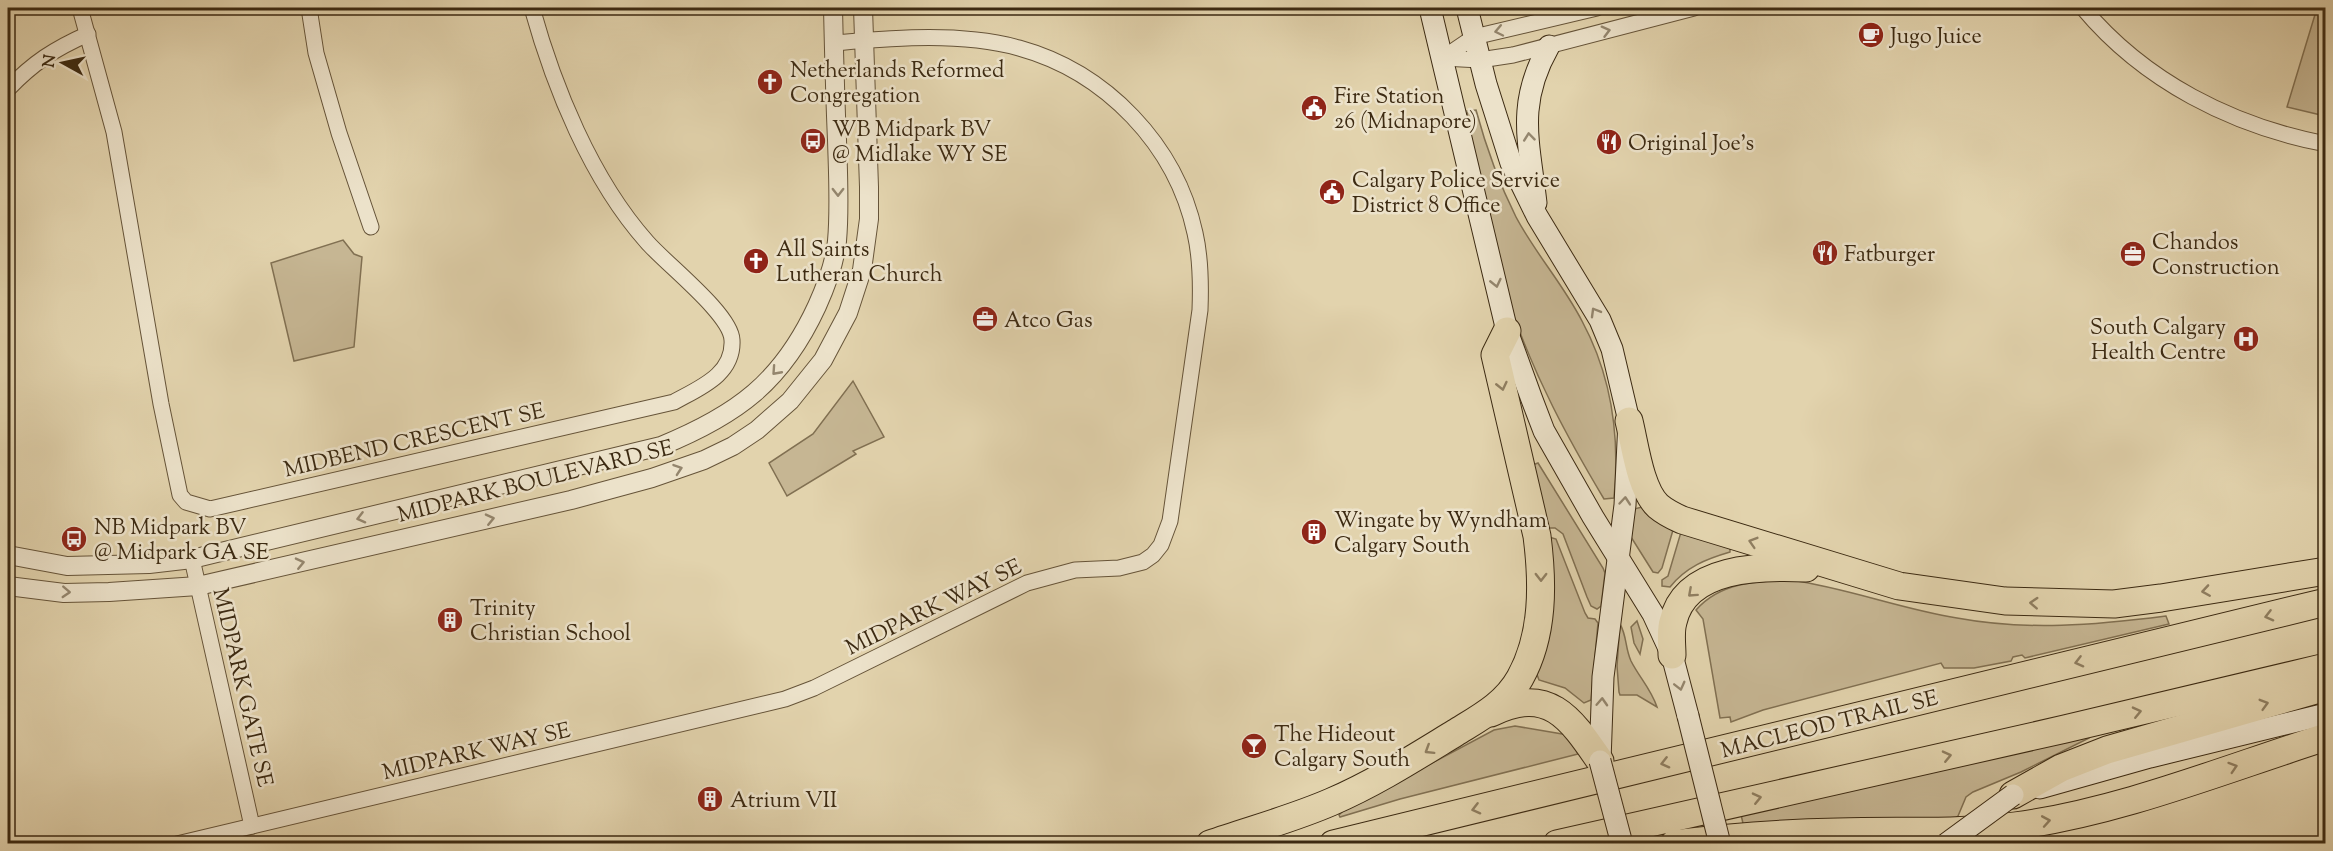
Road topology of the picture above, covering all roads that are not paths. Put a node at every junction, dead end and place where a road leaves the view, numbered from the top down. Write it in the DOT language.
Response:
graph roads {
  1 [pos="80,8"];
  2 [pos="309,8"];
  3 [pos="532,8"];
  4 [pos="833,8"];
  5 [pos="863,8"];
  6 [pos="1430,8"];
  7 [pos="1467,8"];
  8 [pos="1597,8"];
  9 [pos="1694,8"];
  10 [pos="2083,8"];
  11 [pos="88,34"];
  12 [pos="1474,37"];
  13 [pos="864,41"];
  14 [pos="834,43"];
  15 [pos="1549,46"];
  16 [pos="1443,58"];
  17 [pos="1480,60"];
  18 [pos="8,89"];
  19 [pos="2325,144"];
  20 [pos="1537,216"];
  21 [pos="371,227"];
  22 [pos="1507,331"];
  23 [pos="1629,421"];
  24 [pos="8,555"];
  25 [pos="192,559"];
  26 [pos="1617,559"];
  27 [pos="2325,571"];
  28 [pos="1849,572"];
  29 [pos="8,586"];
  30 [pos="198,586"];
  31 [pos="2325,602"];
  32 [pos="1672,655"];
  33 [pos="2325,667"];
  34 [pos="2325,687"];
  35 [pos="2325,714"];
  36 [pos="1479,719"];
  37 [pos="2325,737"];
  38 [pos="1600,761"];
  39 [pos="2013,795"];
  40 [pos="252,826"];
  41 [pos="177,843"];
  42 [pos="1210,843"];
  43 [pos="1333,843"];
  44 [pos="1557,843"];
  45 [pos="1622,843"];
  46 [pos="1674,843"];
  47 [pos="1720,843"];
  48 [pos="1946,843"];
  1 -- 11 [label="street, MIDBEND CRESCENT SE"];
  2 -- 21 [label="street"];
  3 -- 11 [label="street, MIDBEND CRESCENT SE"];
  4 -- 14 [label="street, MIDPARK BOULEVARD SE"];
  5 -- 13 [label="street, MIDPARK BOULEVARD SE"];
  6 -- 16 [label="main road"];
  7 -- 12 [label="main road"];
  8 -- 12 [label="street, one-way"];
  15 -- 9 [label="street, one-way"];
  10 -- 19 [label="street"];
  11 -- 18 [label="street"];
  12 -- 16 [label="street"];
  12 -- 17 [label="main road"];
  13 -- 14 [label="street, MIDPARK WAY SE"];
  30 -- 13 [label="street, MIDPARK BOULEVARD SE, one-way"];
  13 -- 40 [label="street, MIDPARK WAY SE"];
  14 -- 25 [label="street, MIDPARK BOULEVARD SE, one-way"];
  15 -- 17 [label="street"];
  20 -- 15 [label="main road, one-way"];
  16 -- 17 [label="street"];
  16 -- 22 [label="main road, one-way"];
  17 -- 20 [label="main road"];
  23 -- 20 [label="main road, one-way"];
  22 -- 26 [label="main road"];
  22 -- 36 [label="highway, one-way"];
  26 -- 23 [label="main road, one-way"];
  28 -- 23 [label="highway, one-way"];
  24 -- 25 [label="street, MIDPARK BOULEVARD SE"];
  25 -- 30 [label="street, MIDPARK GATE SE"];
  26 -- 32 [label="main road"];
  38 -- 26 [label="main road, one-way"];
  27 -- 28 [label="highway, one-way"];
  28 -- 32 [label="highway, one-way"];
  29 -- 30 [label="street, MIDPARK BOULEVARD SE, one-way"];
  30 -- 40 [label="street, MIDPARK GATE SE"];
  31 -- 43 [label="highway, MACLEOD TRAIL SE, one-way"];
  32 -- 47 [label="main road, one-way, bridge"];
  44 -- 33 [label="highway, one-way"];
  39 -- 34 [label="highway, one-way"];
  35 -- 39 [label="main road"];
  36 -- 38 [label="highway"];
  36 -- 42 [label="highway, one-way"];
  46 -- 37 [label="highway, one-way"];
  38 -- 45 [label="main road, bridge"];
  39 -- 48 [label="main road, bridge"];
  40 -- 41 [label="street, MIDPARK WAY SE"];
}
